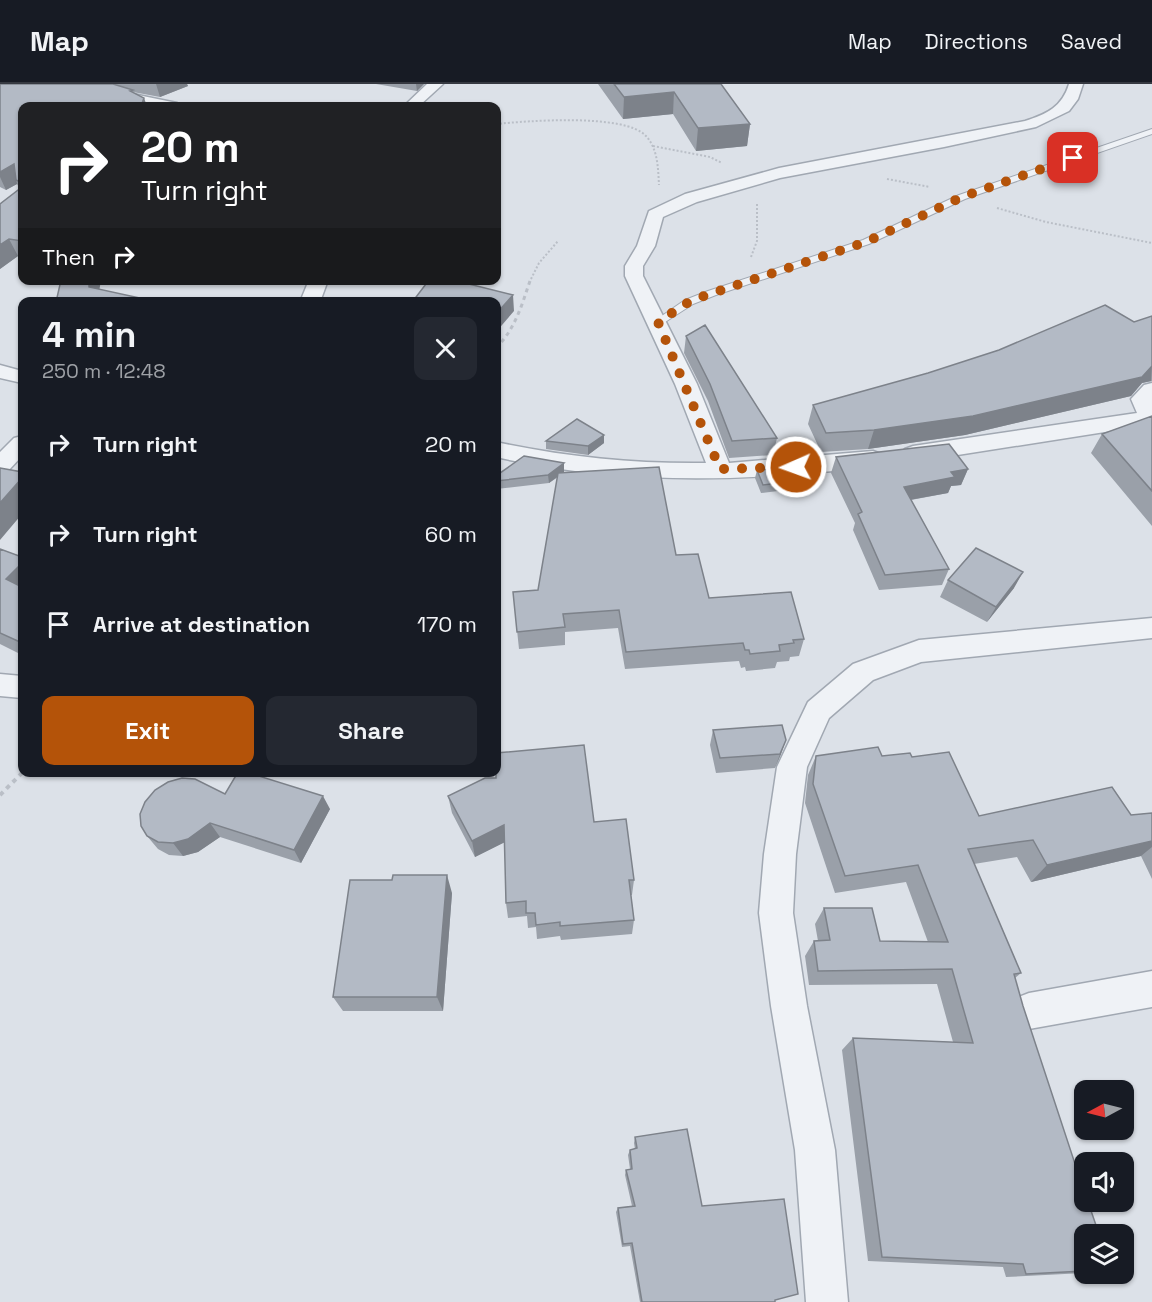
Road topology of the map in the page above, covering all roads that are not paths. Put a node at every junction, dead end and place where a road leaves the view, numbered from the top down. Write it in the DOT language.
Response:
graph roads {
  1 [pos="92,84"];
  2 [pos="436,84"];
  3 [pos="1076,84"];
  4 [pos="142,102"];
  5 [pos="416,102"];
  6 [pos="1152,130"];
  7 [pos="658,322"];
  8 [pos="0,371"];
  9 [pos="18,375"];
  10 [pos="1152,390"];
  11 [pos="1150,420"];
  12 [pos="18,447"];
  13 [pos="501,450"];
  14 [pos="0,466"];
  15 [pos="720,469"];
  16 [pos="1152,628"];
  17 [pos="0,685"];
  18 [pos="18,687"];
  19 [pos="1152,989"];
  20 [pos="1029,1011"];
  21 [pos="826,1302"];
  1 -- 4 [label="street"];
  2 -- 5 [label="street"];
  3 -- 7 [label="street"];
  6 -- 7 [label="lane"];
  7 -- 15 [label="street"];
  8 -- 9 [label="street"];
  10 -- 11 [label="street"];
  11 -- 15 [label="street"];
  12 -- 14 [label="street"];
  13 -- 15 [label="street"];
  16 -- 21 [label="street"];
  17 -- 18 [label="street"];
  19 -- 20 [label="street"];
}
